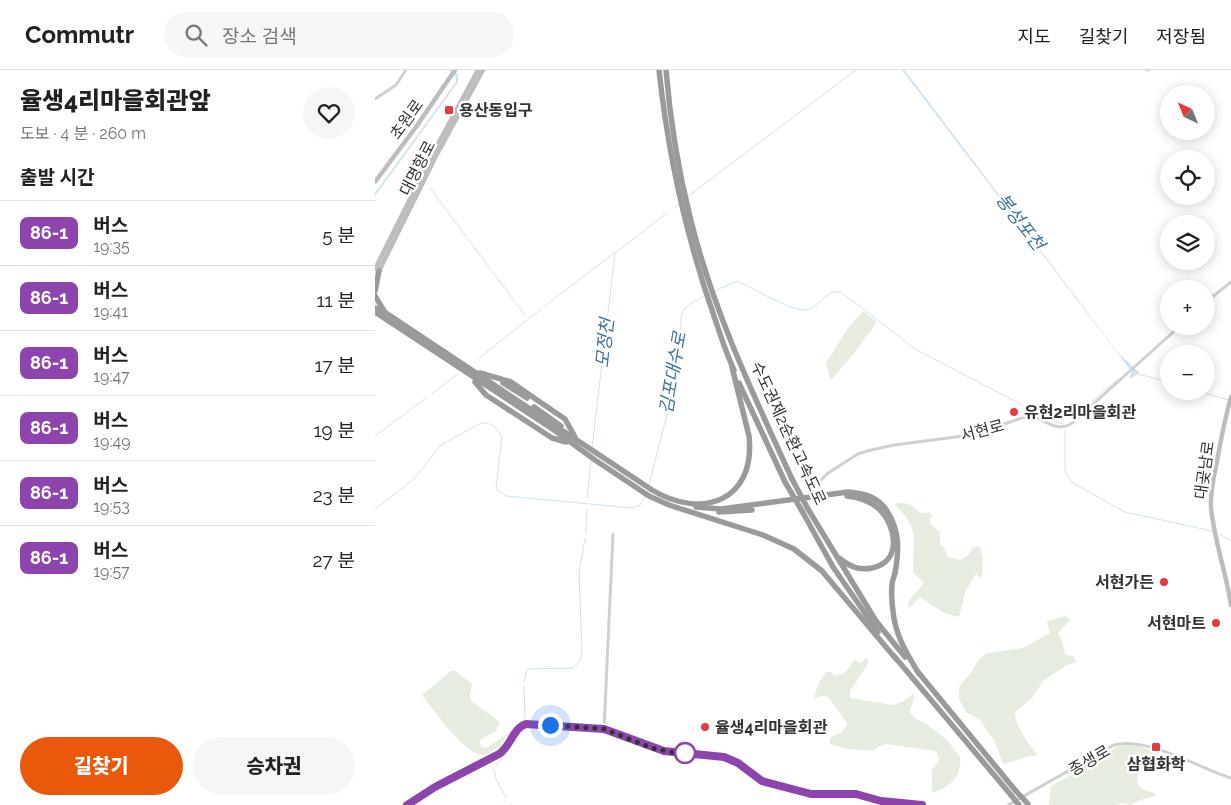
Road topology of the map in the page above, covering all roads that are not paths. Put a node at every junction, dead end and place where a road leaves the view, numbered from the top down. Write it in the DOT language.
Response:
graph roads {
  1 [pos="406,70"];
  2 [pos="448,70"];
  3 [pos="455,70"];
  4 [pos="478,70"];
  5 [pos="483,70"];
  6 [pos="659,70"];
  7 [pos="666,70"];
  8 [pos="451,76"];
  9 [pos="375,100"];
  10 [pos="375,182"];
  11 [pos="685,212"];
  12 [pos="377,270"];
  13 [pos="375,279"];
  14 [pos="706,282"];
  15 [pos="1231,282"];
  16 [pos="375,290"];
  17 [pos="1215,295"];
  18 [pos="375,296"];
  19 [pos="375,308"];
  20 [pos="386,313"];
  21 [pos="375,314"];
  22 [pos="1170,335"];
  23 [pos="732,367"];
  24 [pos="475,371"];
  25 [pos="1230,399"];
  26 [pos="576,441"];
  27 [pos="815,487"];
  28 [pos="651,493"];
  29 [pos="690,505"];
  30 [pos="684,510"];
  31 [pos="805,510"];
  32 [pos="613,534"];
  33 [pos="826,538"];
  34 [pos="1231,605"];
  35 [pos="895,659"];
  36 [pos="919,674"];
  37 [pos="604,729"];
  38 [pos="1231,778"];
  39 [pos="407,805"];
  40 [pos="922,805"];
  41 [pos="1007,805"];
  42 [pos="1019,805"];
  43 [pos="1028,805"];
  1 -- 9 [label="street"];
  2 -- 8 [label="street"];
  3 -- 8 [label="main road, 초원로"];
  4 -- 12 [label="main road, 대명항로"];
  5 -- 12 [label="main road, 대명항로"];
  6 -- 11 [label="highway, 수도권제2순환고속도로"];
  7 -- 11 [label="highway, 수도권제2순환고속도로"];
  8 -- 10 [label="main road, 초원로"];
  11 -- 14 [label="highway, 수도권제2순환고속도로"];
  12 -- 13 [label="main road, 대명항로"];
  12 -- 16 [label="highway"];
  14 -- 23 [label="highway, 수도권제2순환고속도로"];
  14 -- 31 [label="highway, 수도권제2순환고속도로, bridge"];
  15 -- 17 [label="street"];
  18 -- 20 [label="highway"];
  19 -- 20 [label="highway"];
  20 -- 24 [label="highway"];
  21 -- 26 [label="highway"];
  22 -- 27 [label="street, 서현로"];
  23 -- 29 [label="highway"];
  23 -- 31 [label="highway, 수도권제2순환고속도로, bridge"];
  24 -- 26 [label="highway"];
  24 -- 26 [label="highway"];
  25 -- 34 [label="main road, 대곶남로"];
  26 -- 28 [label="highway"];
  26 -- 28 [label="highway"];
  28 -- 29 [label="highway"];
  28 -- 30 [label="highway"];
  29 -- 36 [label="highway"];
  30 -- 33 [label="highway"];
  30 -- 35 [label="highway"];
  31 -- 33 [label="highway, 수도권제2순환고속도로"];
  31 -- 35 [label="highway, 수도권제2순환고속도로"];
  32 -- 37 [label="street"];
  33 -- 36 [label="highway, 수도권제2순환고속도로"];
  35 -- 42 [label="highway, 수도권제2순환고속도로, bridge"];
  36 -- 43 [label="highway, 수도권제2순환고속도로, bridge"];
  37 -- 39 [label="street"];
  37 -- 40 [label="street"];
  38 -- 41 [label="street, 종생로"];
}
